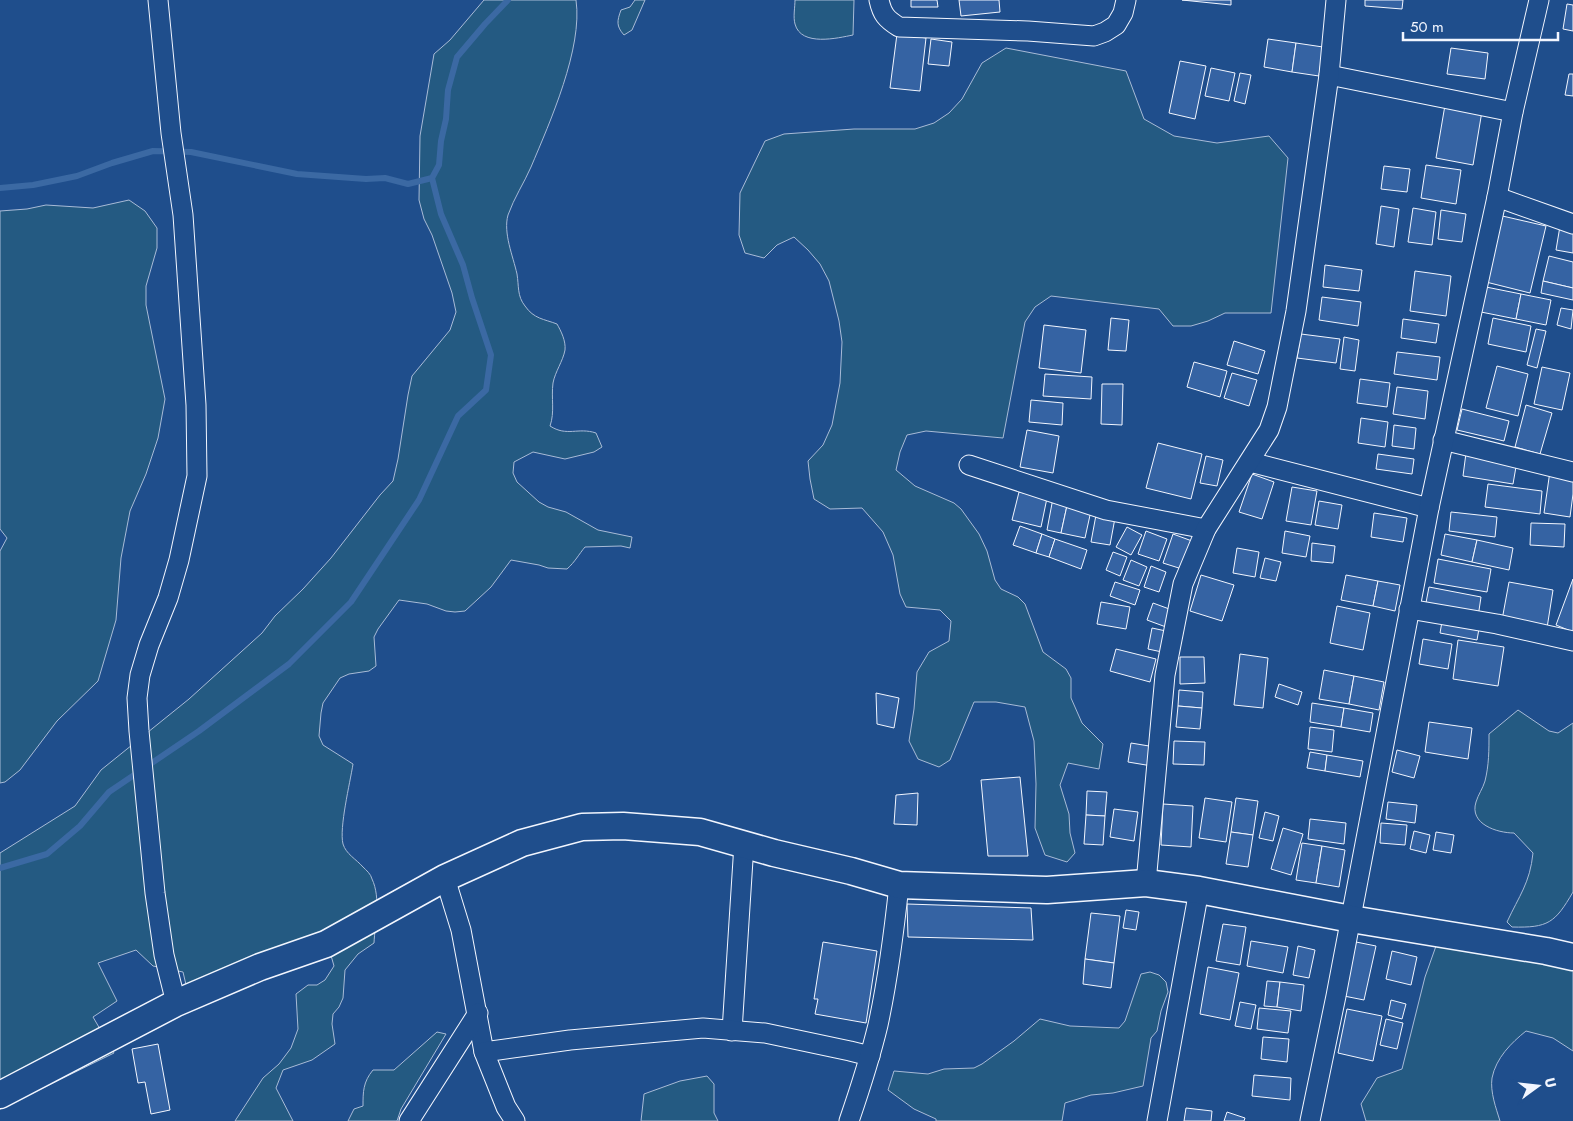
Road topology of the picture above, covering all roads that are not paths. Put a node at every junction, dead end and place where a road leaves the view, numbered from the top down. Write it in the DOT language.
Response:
graph roads {
  1 [pos="158,0"];
  2 [pos="879,0"];
  3 [pos="1126,0"];
  4 [pos="1336,0"];
  5 [pos="1539,0"];
  6 [pos="1329,75"];
  7 [pos="1513,112"];
  8 [pos="1497,198"];
  9 [pos="1573,224"];
  10 [pos="1443,440"];
  11 [pos="1250,462"];
  12 [pos="969,465"];
  13 [pos="1573,472"];
  14 [pos="1429,508"];
  15 [pos="1206,529"];
  16 [pos="1409,609"];
  17 [pos="1573,641"];
  18 [pos="744,844"];
  19 [pos="445,878"];
  20 [pos="1146,883"];
  21 [pos="899,885"];
  22 [pos="1198,890"];
  23 [pos="1351,919"];
  24 [pos="1573,957"];
  25 [pos="176,1003"];
  26 [pos="478,1013"];
  27 [pos="732,1031"];
  28 [pos="484,1052"];
  29 [pos="870,1056"];
  30 [pos="0,1095"];
  31 [pos="410,1121"];
  32 [pos="514,1121"];
  33 [pos="850,1121"];
  34 [pos="1156,1121"];
  35 [pos="1310,1121"];
  1 -- 25 [label="street"];
  2 -- 3 [label="street"];
  4 -- 6 [label="street"];
  5 -- 7 [label="street"];
  6 -- 7 [label="street"];
  6 -- 11 [label="street"];
  7 -- 8 [label="street"];
  8 -- 9 [label="street"];
  8 -- 10 [label="street"];
  10 -- 13 [label="street"];
  10 -- 14 [label="street"];
  11 -- 14 [label="street"];
  11 -- 15 [label="street"];
  12 -- 15 [label="street"];
  14 -- 16 [label="street"];
  15 -- 20 [label="street"];
  16 -- 17 [label="street"];
  16 -- 23 [label="street"];
  18 -- 19 [label="main road"];
  18 -- 21 [label="main road"];
  18 -- 27 [label="street"];
  19 -- 25 [label="main road"];
  19 -- 26 [label="street"];
  20 -- 21 [label="main road"];
  20 -- 22 [label="main road"];
  21 -- 29 [label="street"];
  22 -- 23 [label="main road"];
  22 -- 34 [label="street"];
  23 -- 24 [label="main road"];
  23 -- 35 [label="street"];
  25 -- 30 [label="main road"];
  26 -- 28 [label="street"];
  26 -- 31 [label="street"];
  27 -- 28 [label="street"];
  27 -- 29 [label="street"];
  28 -- 32 [label="street"];
  29 -- 33 [label="street"];
}
